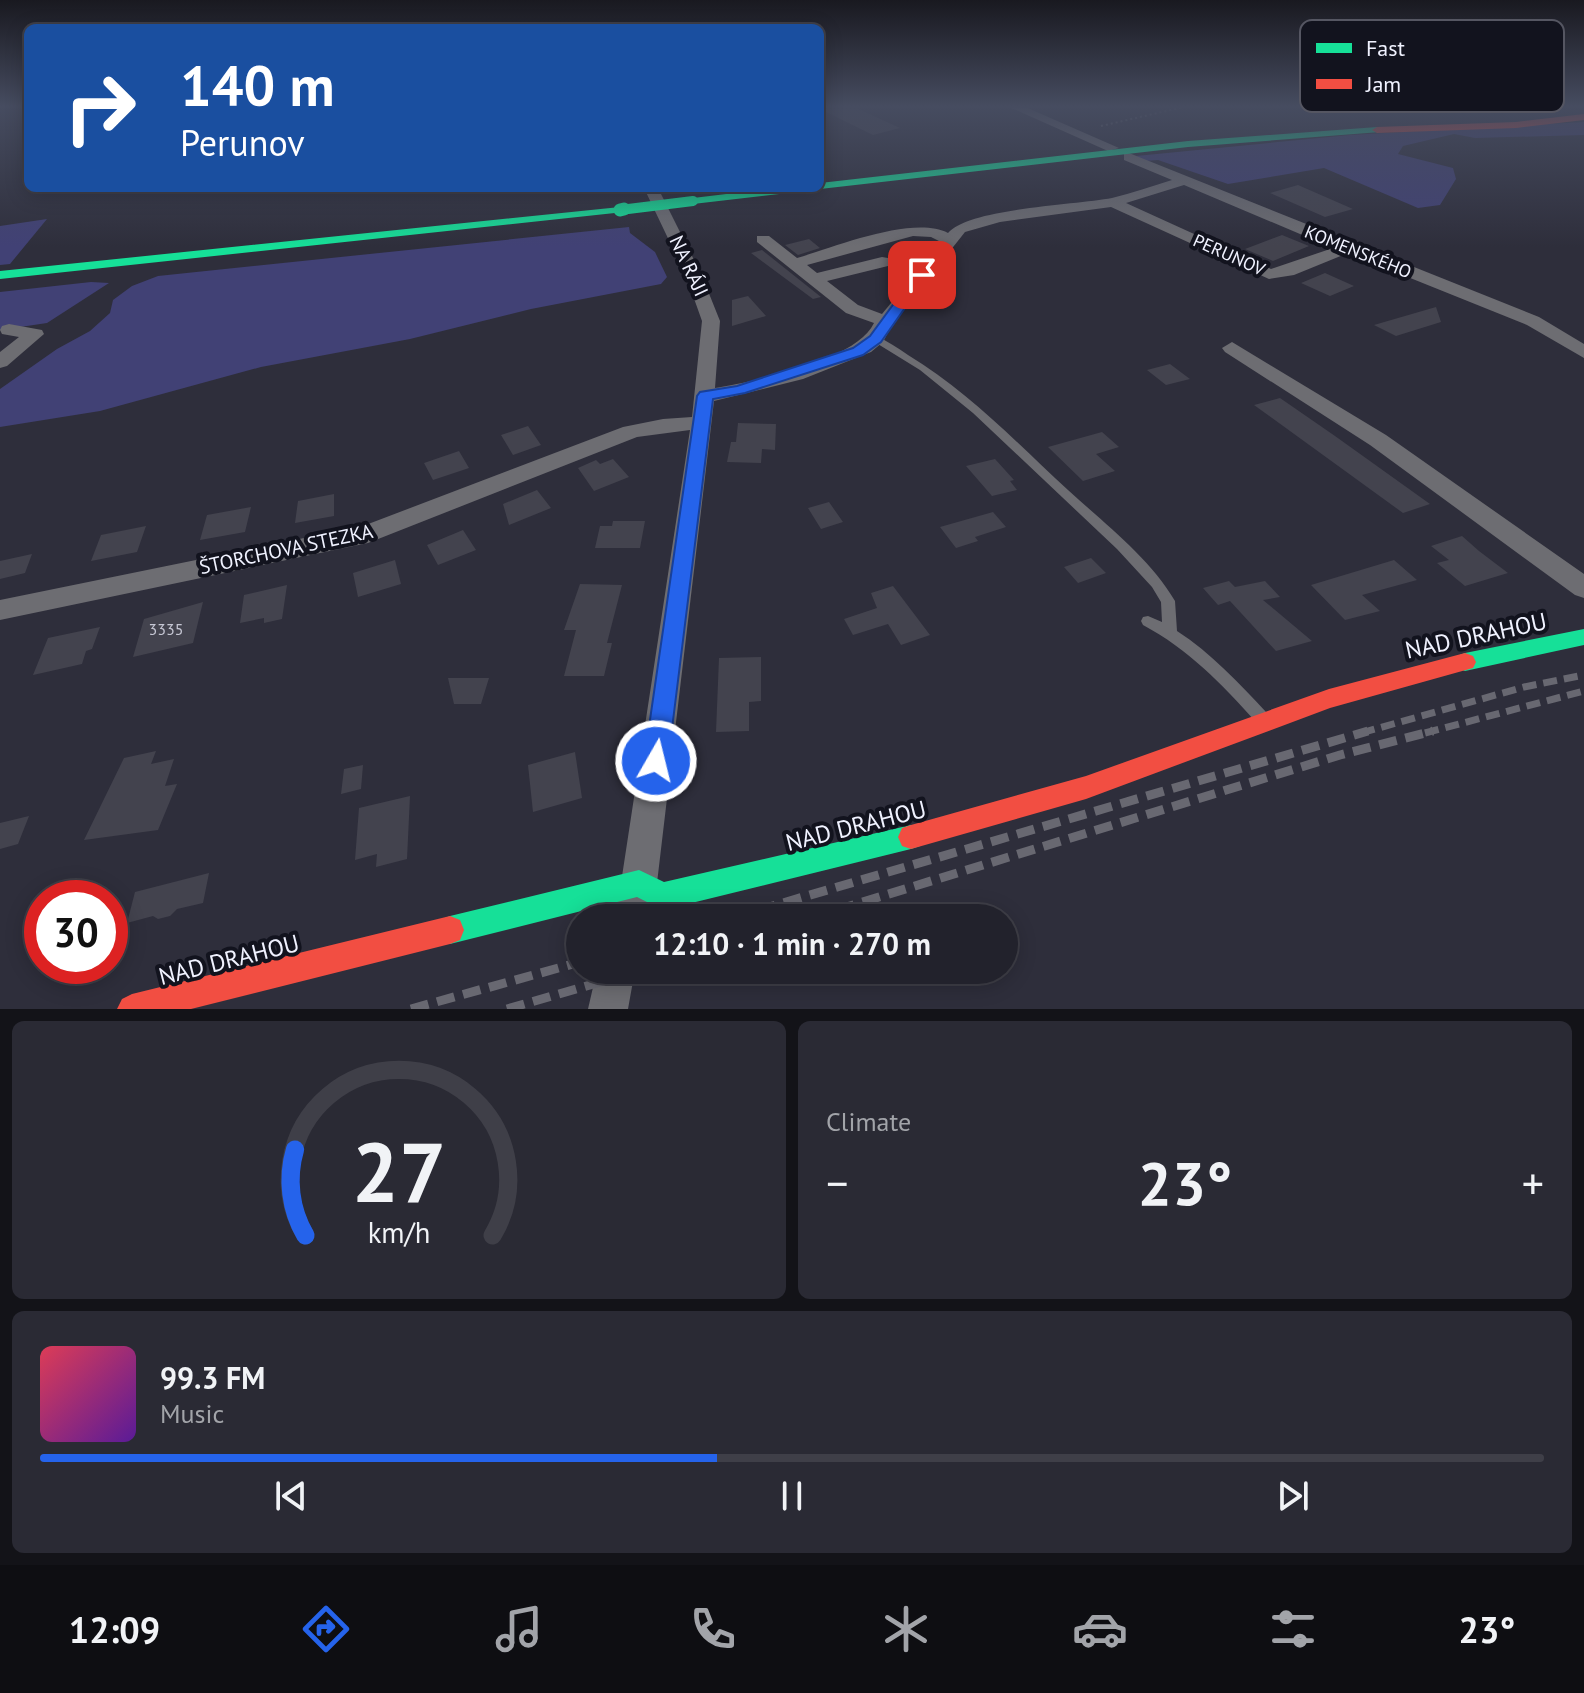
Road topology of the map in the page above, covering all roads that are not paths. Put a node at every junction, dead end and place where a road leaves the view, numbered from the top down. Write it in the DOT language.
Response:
graph roads {
  1 [pos="1116,153"];
  2 [pos="1129,157"];
  3 [pos="1184,181"];
  4 [pos="824,186"];
  5 [pos="653,192"];
  6 [pos="771,192"];
  7 [pos="1113,202"];
  8 [pos="763,239"];
  9 [pos="949,240"];
  10 [pos="1347,248"];
  11 [pos="882,262"];
  12 [pos="796,263"];
  13 [pos="0,275"];
  14 [pos="813,279"];
  15 [pos="9,330"];
  16 [pos="880,330"];
  17 [pos="1232,348"];
  18 [pos="1584,352"];
  19 [pos="0,362"];
  20 [pos="705,396"];
  21 [pos="702,423"];
  22 [pos="1584,588"];
  23 [pos="0,610"];
  24 [pos="1148,621"];
  25 [pos="1170,632"];
  26 [pos="1584,637"];
  27 [pos="1263,720"];
  28 [pos="639,883"];
  29 [pos="632,904"];
  30 [pos="613,984"];
  31 [pos="132,1009"];
  32 [pos="608,1009"];
  1 -- 4 [label="main road"];
  2 -- 3 [label="street, KOMENSKÉHO"];
  3 -- 7 [label="street"];
  3 -- 10 [label="street, KOMENSKÉHO"];
  5 -- 20 [label="street, NA RÁJI"];
  6 -- 13 [label="main road, bridge"];
  7 -- 9 [label="street"];
  7 -- 10 [label="street, PERUNOV"];
  8 -- 12 [label="street"];
  9 -- 12 [label="street"];
  9 -- 16 [label="street"];
  10 -- 18 [label="street, KOMENSKÉHO"];
  11 -- 14 [label="street"];
  12 -- 14 [label="street"];
  14 -- 16 [label="street"];
  15 -- 19 [label="street"];
  16 -- 20 [label="street"];
  16 -- 25 [label="lane"];
  17 -- 22 [label="street"];
  20 -- 21 [label="street, NA RÁJI"];
  21 -- 23 [label="street, ŠTORCHOVA STEZKA"];
  21 -- 28 [label="street, NA RÁJI"];
  24 -- 25 [label="lane"];
  25 -- 27 [label="lane"];
  26 -- 27 [label="main road, NAD DRAHOU"];
  27 -- 28 [label="main road, NAD DRAHOU"];
  28 -- 29 [label="street, NA RÁJI"];
  28 -- 31 [label="main road, NAD DRAHOU"];
  30 -- 32 [label="street"];
}
